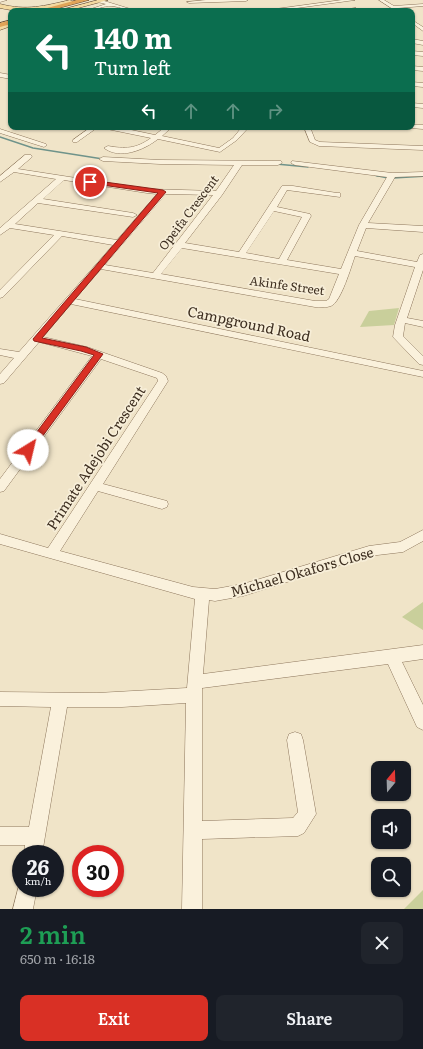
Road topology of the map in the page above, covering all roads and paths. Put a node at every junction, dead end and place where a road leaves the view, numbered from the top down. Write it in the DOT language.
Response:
graph roads {
  1 [pos="5,0"];
  2 [pos="76,0"];
  3 [pos="86,0"];
  4 [pos="100,0"];
  5 [pos="242,0"];
  6 [pos="246,0"];
  7 [pos="351,0"];
  8 [pos="381,0"];
  9 [pos="0,1"];
  10 [pos="189,2"];
  11 [pos="210,2"];
  12 [pos="288,2"];
  13 [pos="110,4"];
  14 [pos="423,5"];
  15 [pos="214,7"];
  16 [pos="299,7"];
  17 [pos="394,7"];
  18 [pos="47,8"];
  19 [pos="50,8"];
  20 [pos="64,8"];
  21 [pos="71,8"];
  22 [pos="97,8"];
  23 [pos="124,8"];
  24 [pos="290,8"];
  25 [pos="8,16"];
  26 [pos="0,26"];
  27 [pos="422,29"];
  28 [pos="416,31"];
  29 [pos="91,130"];
  30 [pos="122,130"];
  31 [pos="165,130"];
  32 [pos="243,130"];
  33 [pos="308,130"];
  34 [pos="0,131"];
  35 [pos="156,137"];
  36 [pos="75,141"];
  37 [pos="44,145"];
  38 [pos="108,148"];
  39 [pos="423,148"];
  40 [pos="28,157"];
  41 [pos="103,159"];
  42 [pos="240,163"];
  43 [pos="278,163"];
  44 [pos="295,163"];
  45 [pos="12,170"];
  46 [pos="423,174"];
  47 [pos="392,176"];
  48 [pos="62,178"];
  49 [pos="0,180"];
  50 [pos="163,192"];
  51 [pos="219,193"];
  52 [pos="337,194"];
  53 [pos="36,200"];
  54 [pos="271,208"];
  55 [pos="133,215"];
  56 [pos="8,225"];
  57 [pos="363,225"];
  58 [pos="423,229"];
  59 [pos="0,232"];
  60 [pos="60,234"];
  61 [pos="119,243"];
  62 [pos="180,245"];
  63 [pos="352,253"];
  64 [pos="241,255"];
  65 [pos="422,261"];
  66 [pos="282,262"];
  67 [pos="98,266"];
  68 [pos="343,272"];
  69 [pos="155,276"];
  70 [pos="0,295"];
  71 [pos="69,301"];
  72 [pos="403,320"];
  73 [pos="423,324"];
  74 [pos="37,339"];
  75 [pos="0,352"];
  76 [pos="99,354"];
  77 [pos="22,356"];
  78 [pos="423,362"];
  79 [pos="423,374"];
  80 [pos="0,381"];
  81 [pos="96,486"];
  82 [pos="0,488"];
  83 [pos="162,504"];
  84 [pos="423,535"];
  85 [pos="0,539"];
  86 [pos="52,553"];
  87 [pos="202,595"];
  88 [pos="423,652"];
  89 [pos="392,657"];
  90 [pos="195,688"];
  91 [pos="0,699"];
  92 [pos="60,701"];
  93 [pos="423,722"];
  94 [pos="295,740"];
  95 [pos="193,830"];
  96 [pos="0,836"];
  97 [pos="36,836"];
  98 [pos="34,845"];
  99 [pos="25,897"];
  100 [pos="23,909"];
  101 [pos="192,909"];
  1 -- 9 [label="street"];
  2 -- 18 [label="main road"];
  3 -- 19 [label="highway"];
  4 -- 13 [label="street"];
  4 -- 20 [label="highway"];
  4 -- 21 [label="main road"];
  5 -- 6 [label="street"];
  5 -- 11 [label="street"];
  7 -- 16 [label="street"];
  8 -- 17 [label="street"];
  10 -- 11 [label="street"];
  11 -- 15 [label="street"];
  12 -- 16 [label="street"];
  13 -- 22 [label="street"];
  13 -- 23 [label="street"];
  14 -- 17 [label="street"];
  16 -- 24 [label="street"];
  25 -- 26 [label="highway"];
  27 -- 28 [label="street"];
  29 -- 36 [label="street"];
  30 -- 35 [label="street"];
  31 -- 35 [label="street"];
  32 -- 35 [label="street"];
  33 -- 39 [label="street"];
  34 -- 37 [label="street"];
  35 -- 38 [label="street"];
  40 -- 45 [label="street"];
  41 -- 42 [label="street"];
  42 -- 43 [label="street"];
  42 -- 51 [label="street, Opeifa Crescent"];
  44 -- 47 [label="street"];
  45 -- 48 [label="street"];
  45 -- 49 [label="street"];
  46 -- 47 [label="street"];
  47 -- 57 [label="street, Akinfe Street"];
  48 -- 50 [label="street"];
  48 -- 53 [label="street"];
  50 -- 51 [label="street"];
  50 -- 61 [label="street"];
  51 -- 62 [label="street, Opeifa Crescent"];
  52 -- 54 [label="street"];
  53 -- 55 [label="street"];
  53 -- 56 [label="street"];
  54 -- 64 [label="street"];
  54 -- 66 [label="street"];
  56 -- 59 [label="street"];
  56 -- 60 [label="street"];
  57 -- 58 [label="street"];
  57 -- 63 [label="street, Akinfe Street"];
  60 -- 61 [label="street"];
  60 -- 70 [label="street"];
  61 -- 67 [label="street"];
  62 -- 64 [label="street"];
  62 -- 69 [label="street, Opeifa Crescent"];
  63 -- 65 [label="street"];
  63 -- 68 [label="street, Akinfe Street"];
  64 -- 66 [label="street"];
  65 -- 72 [label="street"];
  66 -- 68 [label="street"];
  67 -- 69 [label="street, Akinfe Street"];
  67 -- 71 [label="street"];
  68 -- 69 [label="street, Akinfe Street"];
  71 -- 74 [label="street"];
  71 -- 79 [label="street, Campground Road"];
  72 -- 73 [label="street"];
  72 -- 78 [label="street"];
  74 -- 76 [label="street"];
  74 -- 77 [label="street"];
  75 -- 77 [label="street"];
  76 -- 81 [label="street, Primate Adejobi Crescent"];
  76 -- 82 [label="street"];
  77 -- 80 [label="street"];
  81 -- 83 [label="street"];
  81 -- 86 [label="street, Primate Adejobi Crescent"];
  84 -- 87 [label="street, Michael Okafors Close"];
  85 -- 86 [label="street, Michael Okafors Close"];
  86 -- 87 [label="street, Michael Okafors Close"];
  87 -- 90 [label="street"];
  88 -- 89 [label="street"];
  89 -- 90 [label="street"];
  89 -- 93 [label="street"];
  90 -- 92 [label="street"];
  90 -- 95 [label="street"];
  91 -- 92 [label="street"];
  92 -- 97 [label="street"];
  94 -- 95 [label="street"];
  95 -- 101 [label="street"];
  96 -- 97 [label="street"];
  97 -- 98 [label="street"];
  99 -- 100 [label="street"];
}
